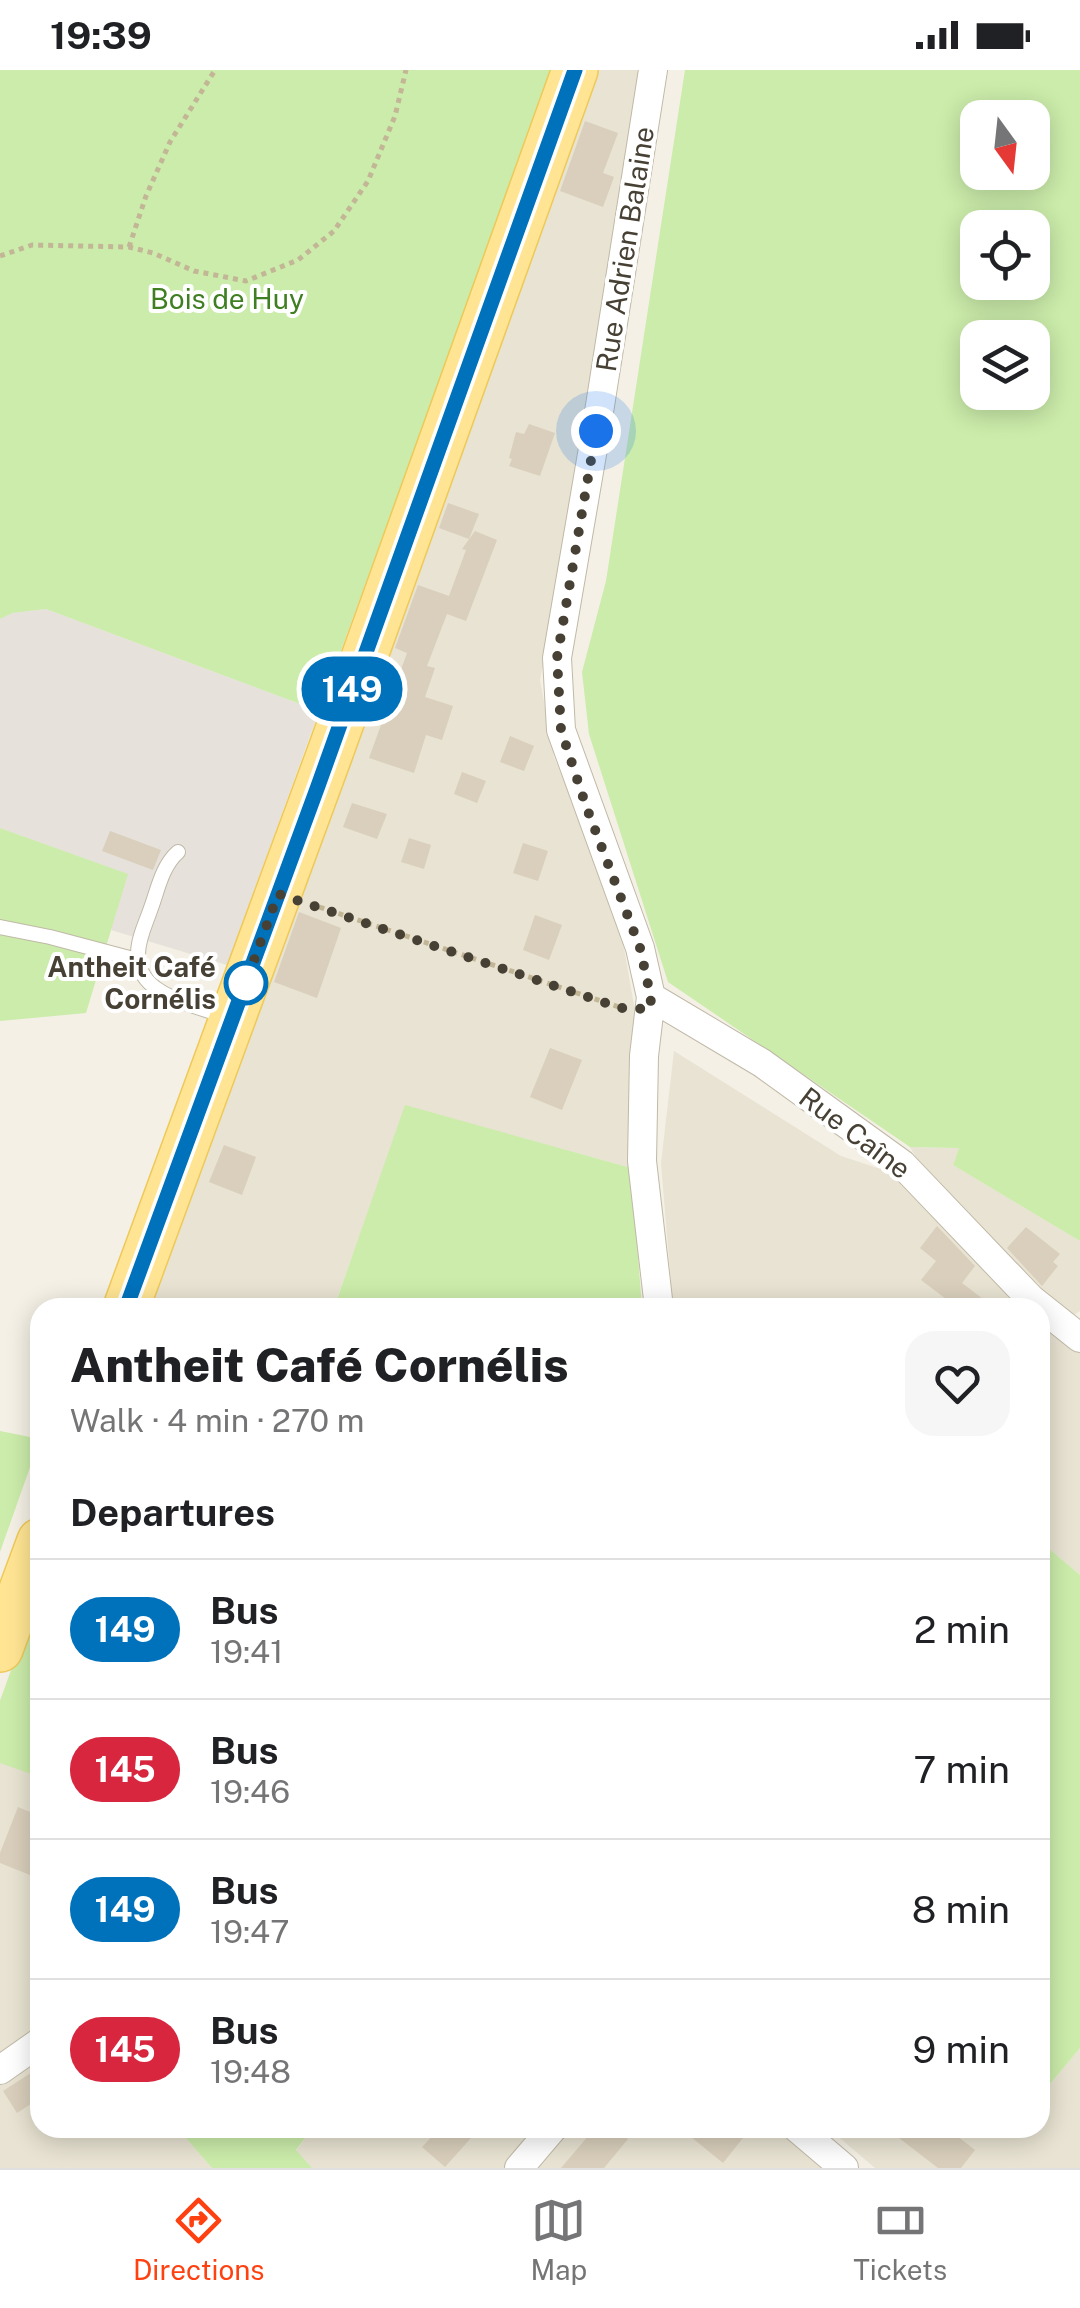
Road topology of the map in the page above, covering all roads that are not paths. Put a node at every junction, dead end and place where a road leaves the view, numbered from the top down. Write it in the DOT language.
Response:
graph roads {
  1 [pos="575,70"];
  2 [pos="653,70"];
  3 [pos="178,852"];
  4 [pos="0,927"];
  5 [pos="137,960"];
  6 [pos="650,1003"];
  7 [pos="232,1019"];
  8 [pos="130,1298"];
  9 [pos="658,1298"];
  10 [pos="1030,1298"];
  11 [pos="1050,1314"];
  12 [pos="1080,1338"];
  13 [pos="30,1568"];
  14 [pos="0,1650"];
  15 [pos="30,2049"];
  16 [pos="0,2070"];
  17 [pos="544,2138"];
  18 [pos="809,2138"];
  19 [pos="518,2168"];
  20 [pos="844,2168"];
  1 -- 7 [label="main road"];
  2 -- 6 [label="street, Rue Adrien Balaine"];
  3 -- 5 [label="lane"];
  4 -- 5 [label="lane"];
  5 -- 7 [label="lane"];
  6 -- 9 [label="street, Rue Adrien Balaine"];
  6 -- 10 [label="street, Rue Caîne"];
  7 -- 8 [label="main road"];
  11 -- 12 [label="street, Rue Caîne"];
  13 -- 14 [label="main road"];
  15 -- 16 [label="street"];
  17 -- 19 [label="street"];
  18 -- 20 [label="street"];
}
